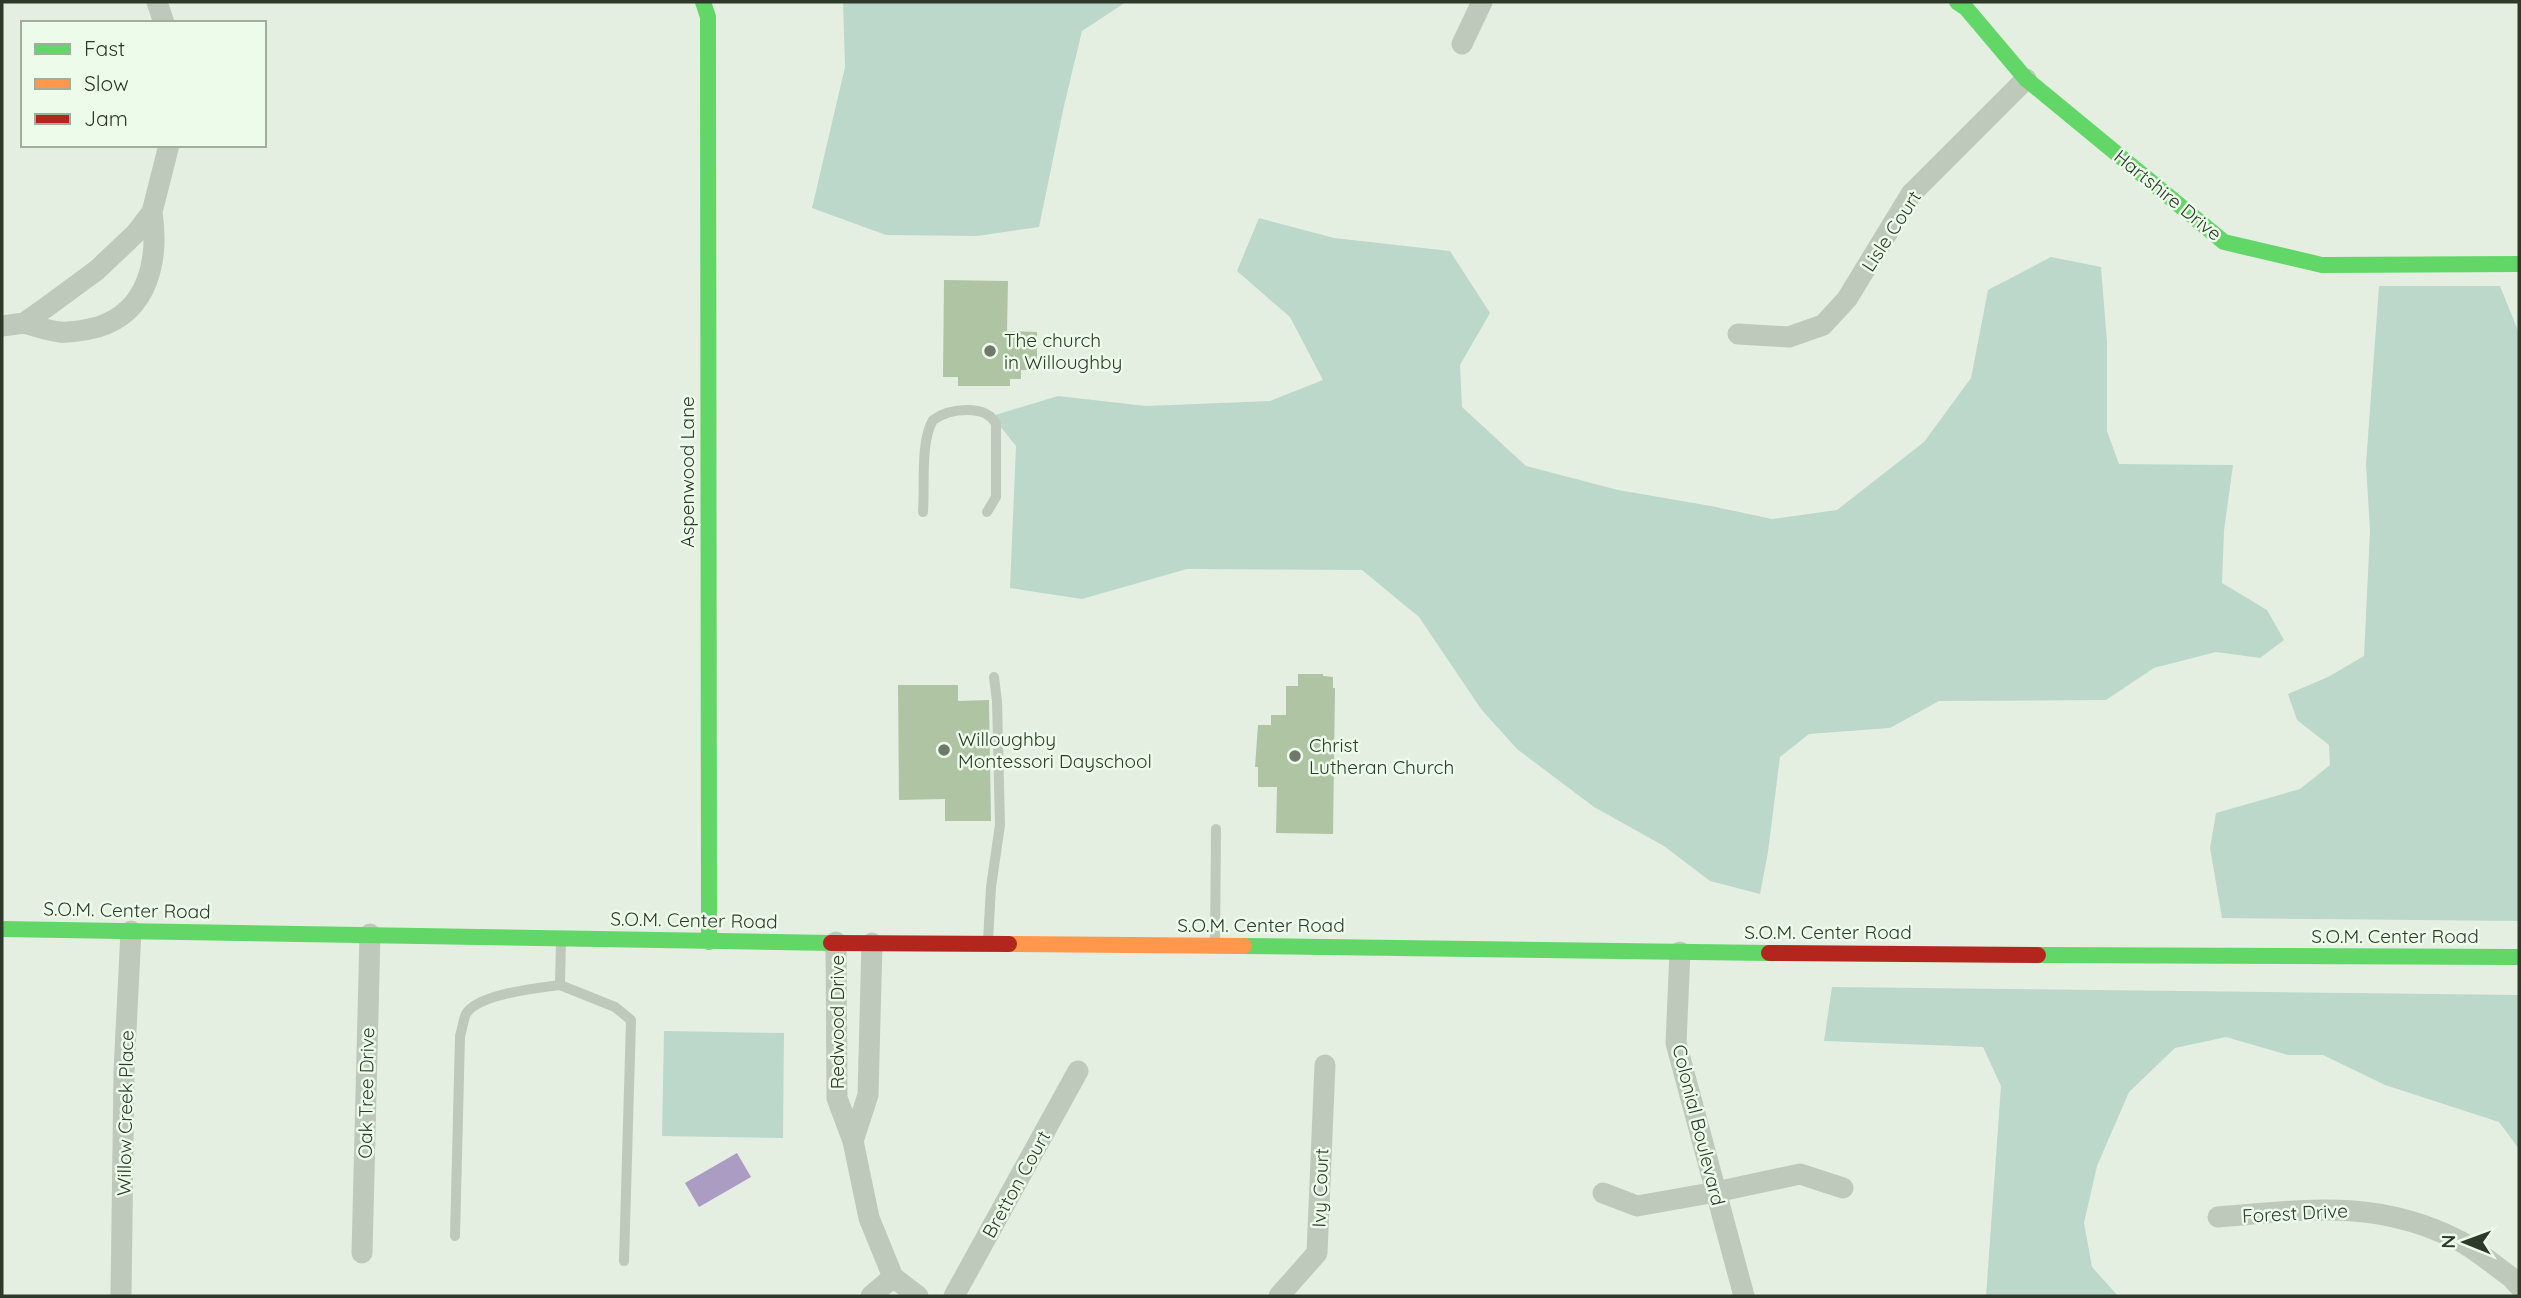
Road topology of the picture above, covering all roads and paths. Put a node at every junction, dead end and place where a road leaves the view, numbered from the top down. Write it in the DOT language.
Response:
graph roads {
  1 [pos="157,2"];
  2 [pos="704,2"];
  3 [pos="1482,2"];
  4 [pos="1957,2"];
  5 [pos="163,21"];
  6 [pos="1462,44"];
  7 [pos="2026,79"];
  8 [pos="168,147"];
  9 [pos="152,212"];
  10 [pos="2519,264"];
  11 [pos="24,323"];
  12 [pos="2,326"];
  13 [pos="1738,334"];
  14 [pos="923,512"];
  15 [pos="986,512"];
  16 [pos="993,677"];
  17 [pos="1216,829"];
  18 [pos="2,929"];
  19 [pos="131,931"];
  20 [pos="370,934"];
  21 [pos="561,939"];
  22 [pos="709,942"];
  23 [pos="836,942"];
  24 [pos="872,943"];
  25 [pos="988,944"];
  26 [pos="1215,946"];
  27 [pos="1680,952"];
  28 [pos="2519,957"];
  29 [pos="560,985"];
  30 [pos="1325,1065"];
  31 [pos="1078,1071"];
  32 [pos="853,1141"];
  33 [pos="1843,1188"];
  34 [pos="1716,1192"];
  35 [pos="1602,1193"];
  36 [pos="2218,1217"];
  37 [pos="455,1236"];
  38 [pos="362,1253"];
  39 [pos="624,1261"];
  40 [pos="892,1277"];
  41 [pos="2519,1286"];
  42 [pos="121,1296"];
  43 [pos="872,1296"];
  44 [pos="918,1296"];
  45 [pos="954,1296"];
  46 [pos="1279,1296"];
  47 [pos="1744,1296"];
  1 -- 5 [label="street"];
  2 -- 22 [label="main road, Aspenwood Lane"];
  3 -- 6 [label="street"];
  4 -- 7 [label="main road, Hartshire Drive"];
  7 -- 10 [label="main road, Hartshire Drive"];
  7 -- 13 [label="street, Lisle Court"];
  8 -- 9 [label="street"];
  9 -- 11 [label="street"];
  9 -- 11 [label="street"];
  11 -- 12 [label="street"];
  14 -- 15 [label="lane"];
  16 -- 25 [label="lane"];
  17 -- 26 [label="lane"];
  18 -- 19 [label="main road, S.O.M. Center Road"];
  19 -- 20 [label="main road, S.O.M. Center Road"];
  19 -- 42 [label="street, Willow Creek Place"];
  20 -- 21 [label="main road, S.O.M. Center Road"];
  20 -- 38 [label="street, Oak Tree Drive"];
  21 -- 22 [label="main road, S.O.M. Center Road"];
  21 -- 29 [label="lane"];
  22 -- 23 [label="main road, S.O.M. Center Road"];
  23 -- 24 [label="main road, S.O.M. Center Road"];
  23 -- 32 [label="street, Redwood Drive"];
  24 -- 25 [label="main road, S.O.M. Center Road"];
  24 -- 32 [label="street, Redwood Drive"];
  25 -- 26 [label="main road, S.O.M. Center Road"];
  26 -- 27 [label="main road, S.O.M. Center Road"];
  27 -- 28 [label="main road, S.O.M. Center Road"];
  27 -- 34 [label="street, Colonial Boulevard"];
  29 -- 37 [label="lane"];
  29 -- 39 [label="lane"];
  30 -- 46 [label="street, Ivy Court"];
  31 -- 45 [label="street, Bretton Court"];
  32 -- 40 [label="street, Redwood Drive"];
  33 -- 34 [label="street"];
  34 -- 35 [label="street"];
  34 -- 47 [label="street, Colonial Boulevard"];
  36 -- 41 [label="street, Forest Drive"];
  40 -- 43 [label="street"];
  40 -- 44 [label="street"];
}
